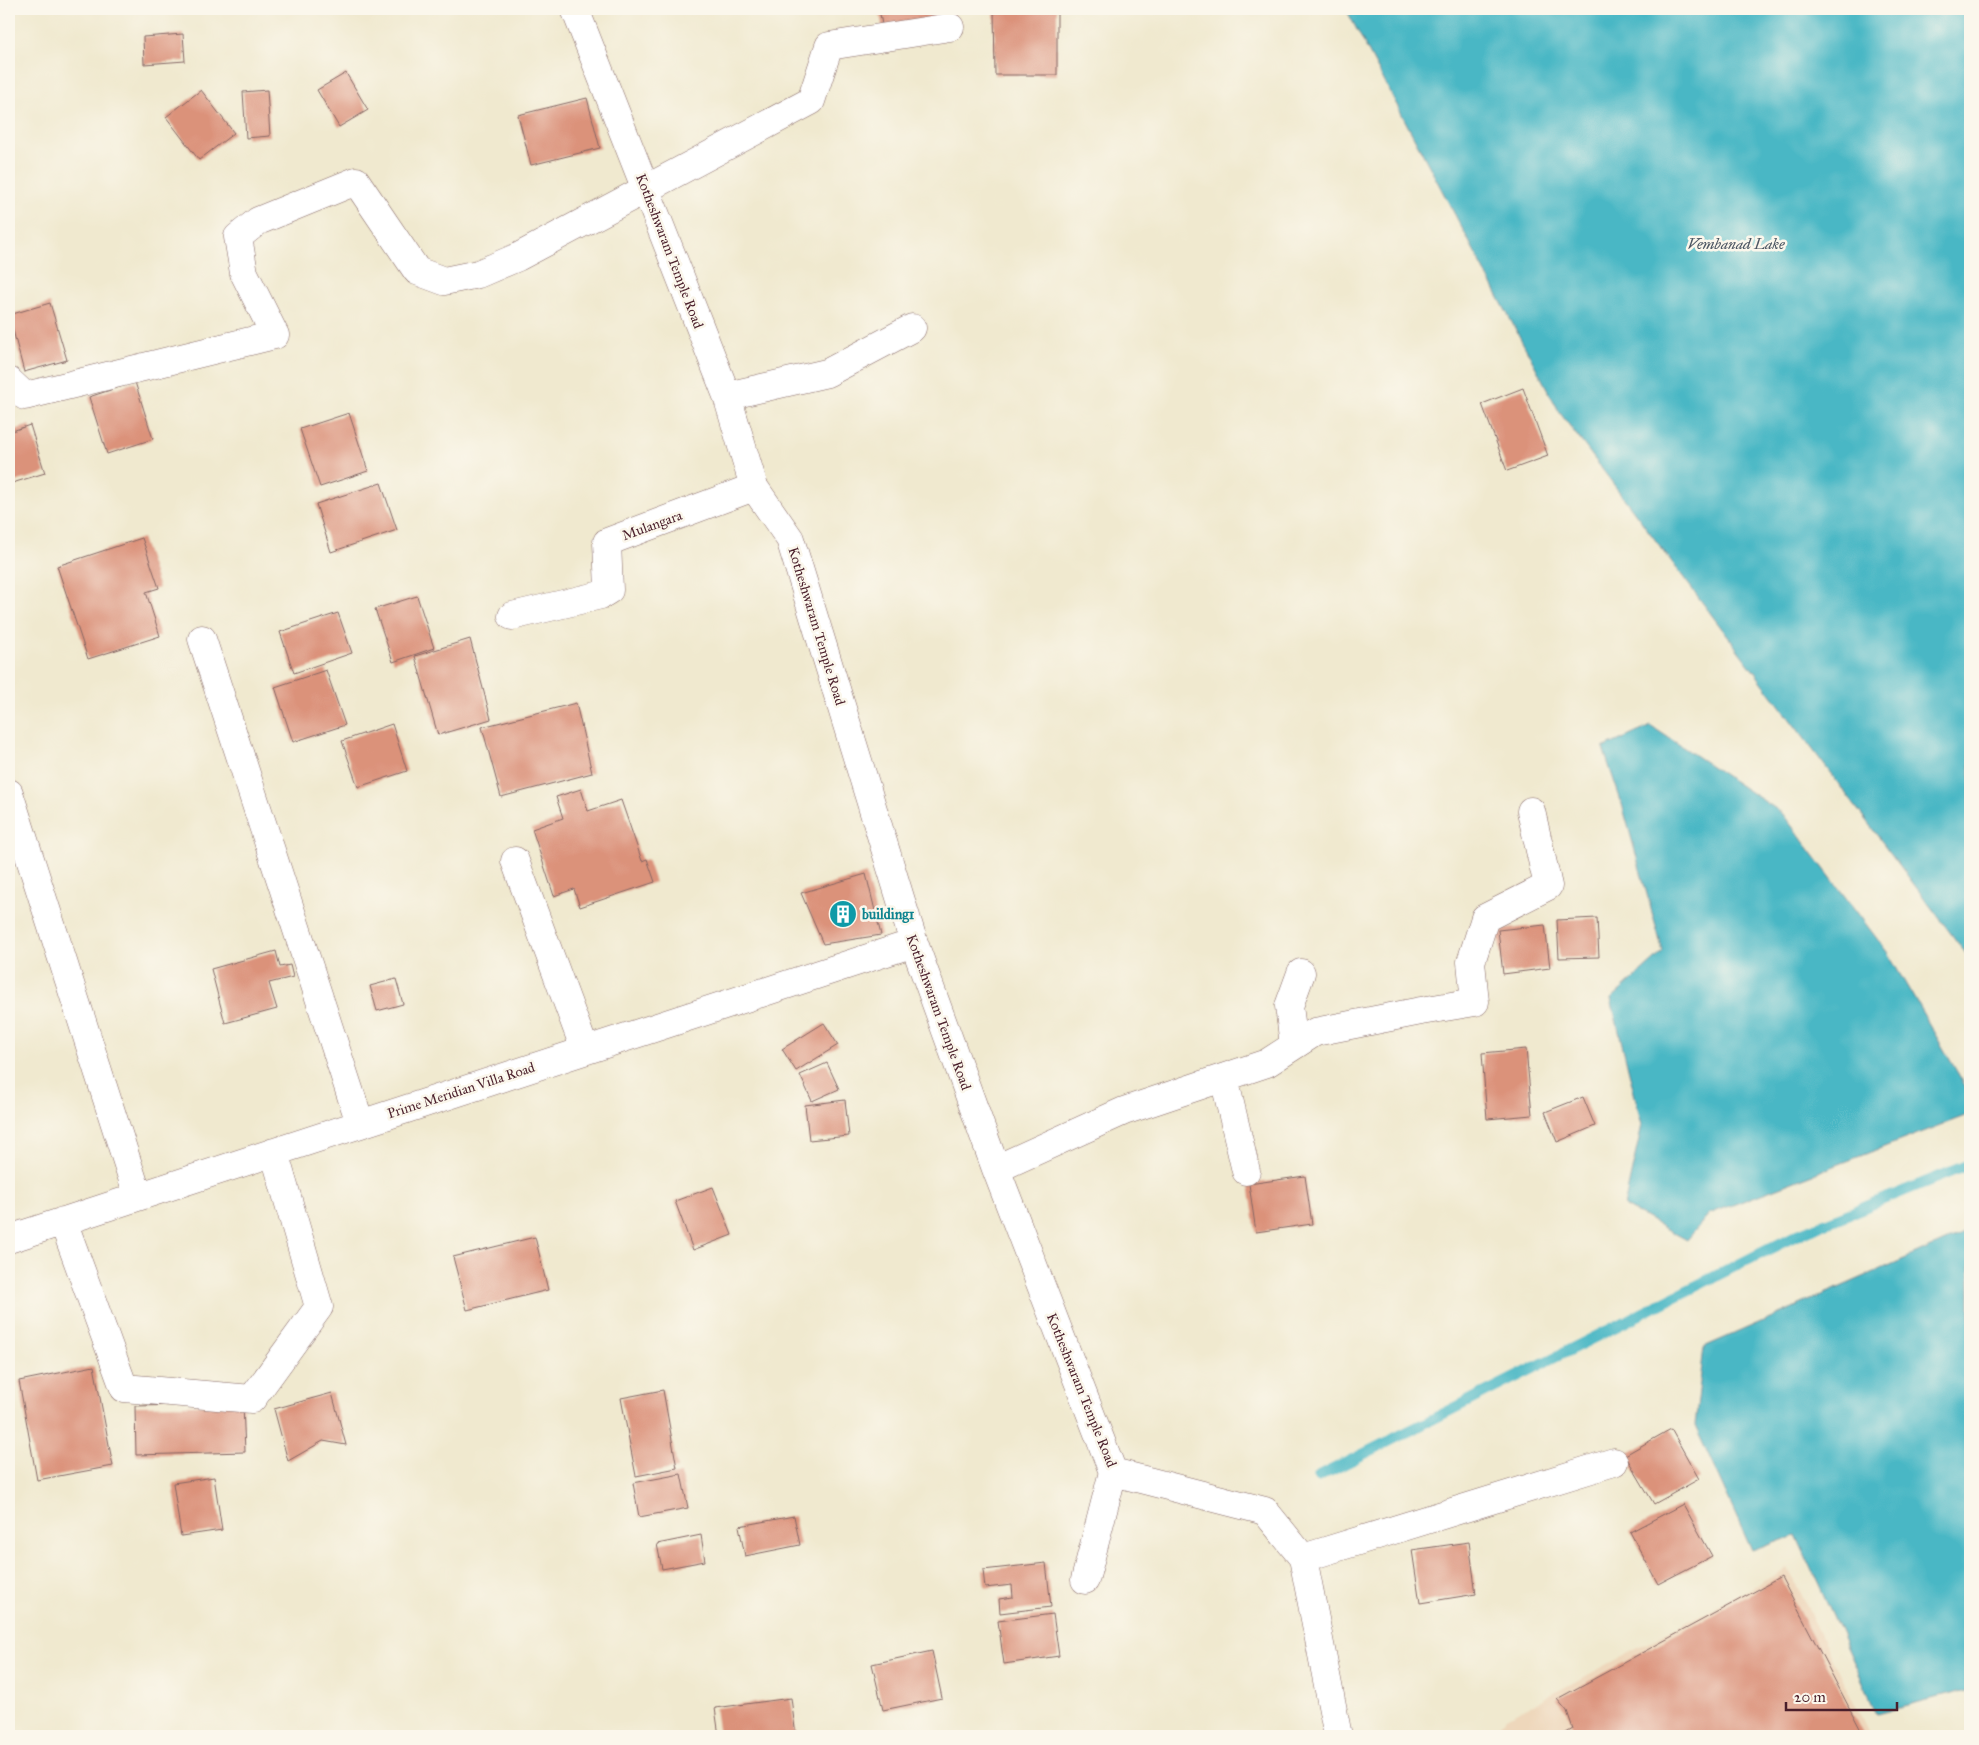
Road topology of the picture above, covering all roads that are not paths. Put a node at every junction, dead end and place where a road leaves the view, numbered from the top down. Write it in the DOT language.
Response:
graph roads {
  1 [pos="575,9"];
  2 [pos="950,27"];
  3 [pos="646,190"];
  4 [pos="912,328"];
  5 [pos="9,382"];
  6 [pos="727,396"];
  7 [pos="754,487"];
  8 [pos="512,616"];
  9 [pos="202,639"];
  10 [pos="9,793"];
  11 [pos="1531,811"];
  12 [pos="515,861"];
  13 [pos="914,943"];
  14 [pos="1301,973"];
  15 [pos="1294,1045"];
  16 [pos="585,1050"];
  17 [pos="1224,1078"];
  18 [pos="360,1123"];
  19 [pos="274,1152"];
  20 [pos="996,1169"];
  21 [pos="1246,1171"];
  22 [pos="138,1196"];
  23 [pos="63,1221"];
  24 [pos="9,1239"];
  25 [pos="1614,1462"];
  26 [pos="1113,1472"];
  27 [pos="1303,1558"];
  28 [pos="1085,1580"];
  29 [pos="1338,1736"];
  1 -- 3 [label="street, Kotheshwaram Temple Road"];
  2 -- 3 [label="street"];
  3 -- 5 [label="street"];
  3 -- 6 [label="street, Kotheshwaram Temple Road"];
  4 -- 6 [label="street"];
  6 -- 7 [label="street, Kotheshwaram Temple Road"];
  7 -- 8 [label="street, Mulangara"];
  7 -- 13 [label="street, Kotheshwaram Temple Road"];
  9 -- 18 [label="street"];
  10 -- 22 [label="street"];
  11 -- 15 [label="street"];
  12 -- 16 [label="street"];
  13 -- 16 [label="street, Prime Meridian Villa Road"];
  13 -- 20 [label="street, Kotheshwaram Temple Road"];
  14 -- 15 [label="street"];
  15 -- 17 [label="street"];
  16 -- 18 [label="street, Prime Meridian Villa Road"];
  17 -- 20 [label="street"];
  17 -- 21 [label="street"];
  18 -- 19 [label="street, Prime Meridian Villa Road"];
  19 -- 22 [label="street, Prime Meridian Villa Road"];
  19 -- 23 [label="street"];
  20 -- 26 [label="street, Kotheshwaram Temple Road"];
  22 -- 23 [label="street, Prime Meridian Villa Road"];
  23 -- 24 [label="street, Prime Meridian Villa Road"];
  25 -- 27 [label="street"];
  26 -- 27 [label="street, Kotheshwaram Temple Road"];
  26 -- 28 [label="street"];
  27 -- 29 [label="street, Kotheshwaram Temple Road"];
}
